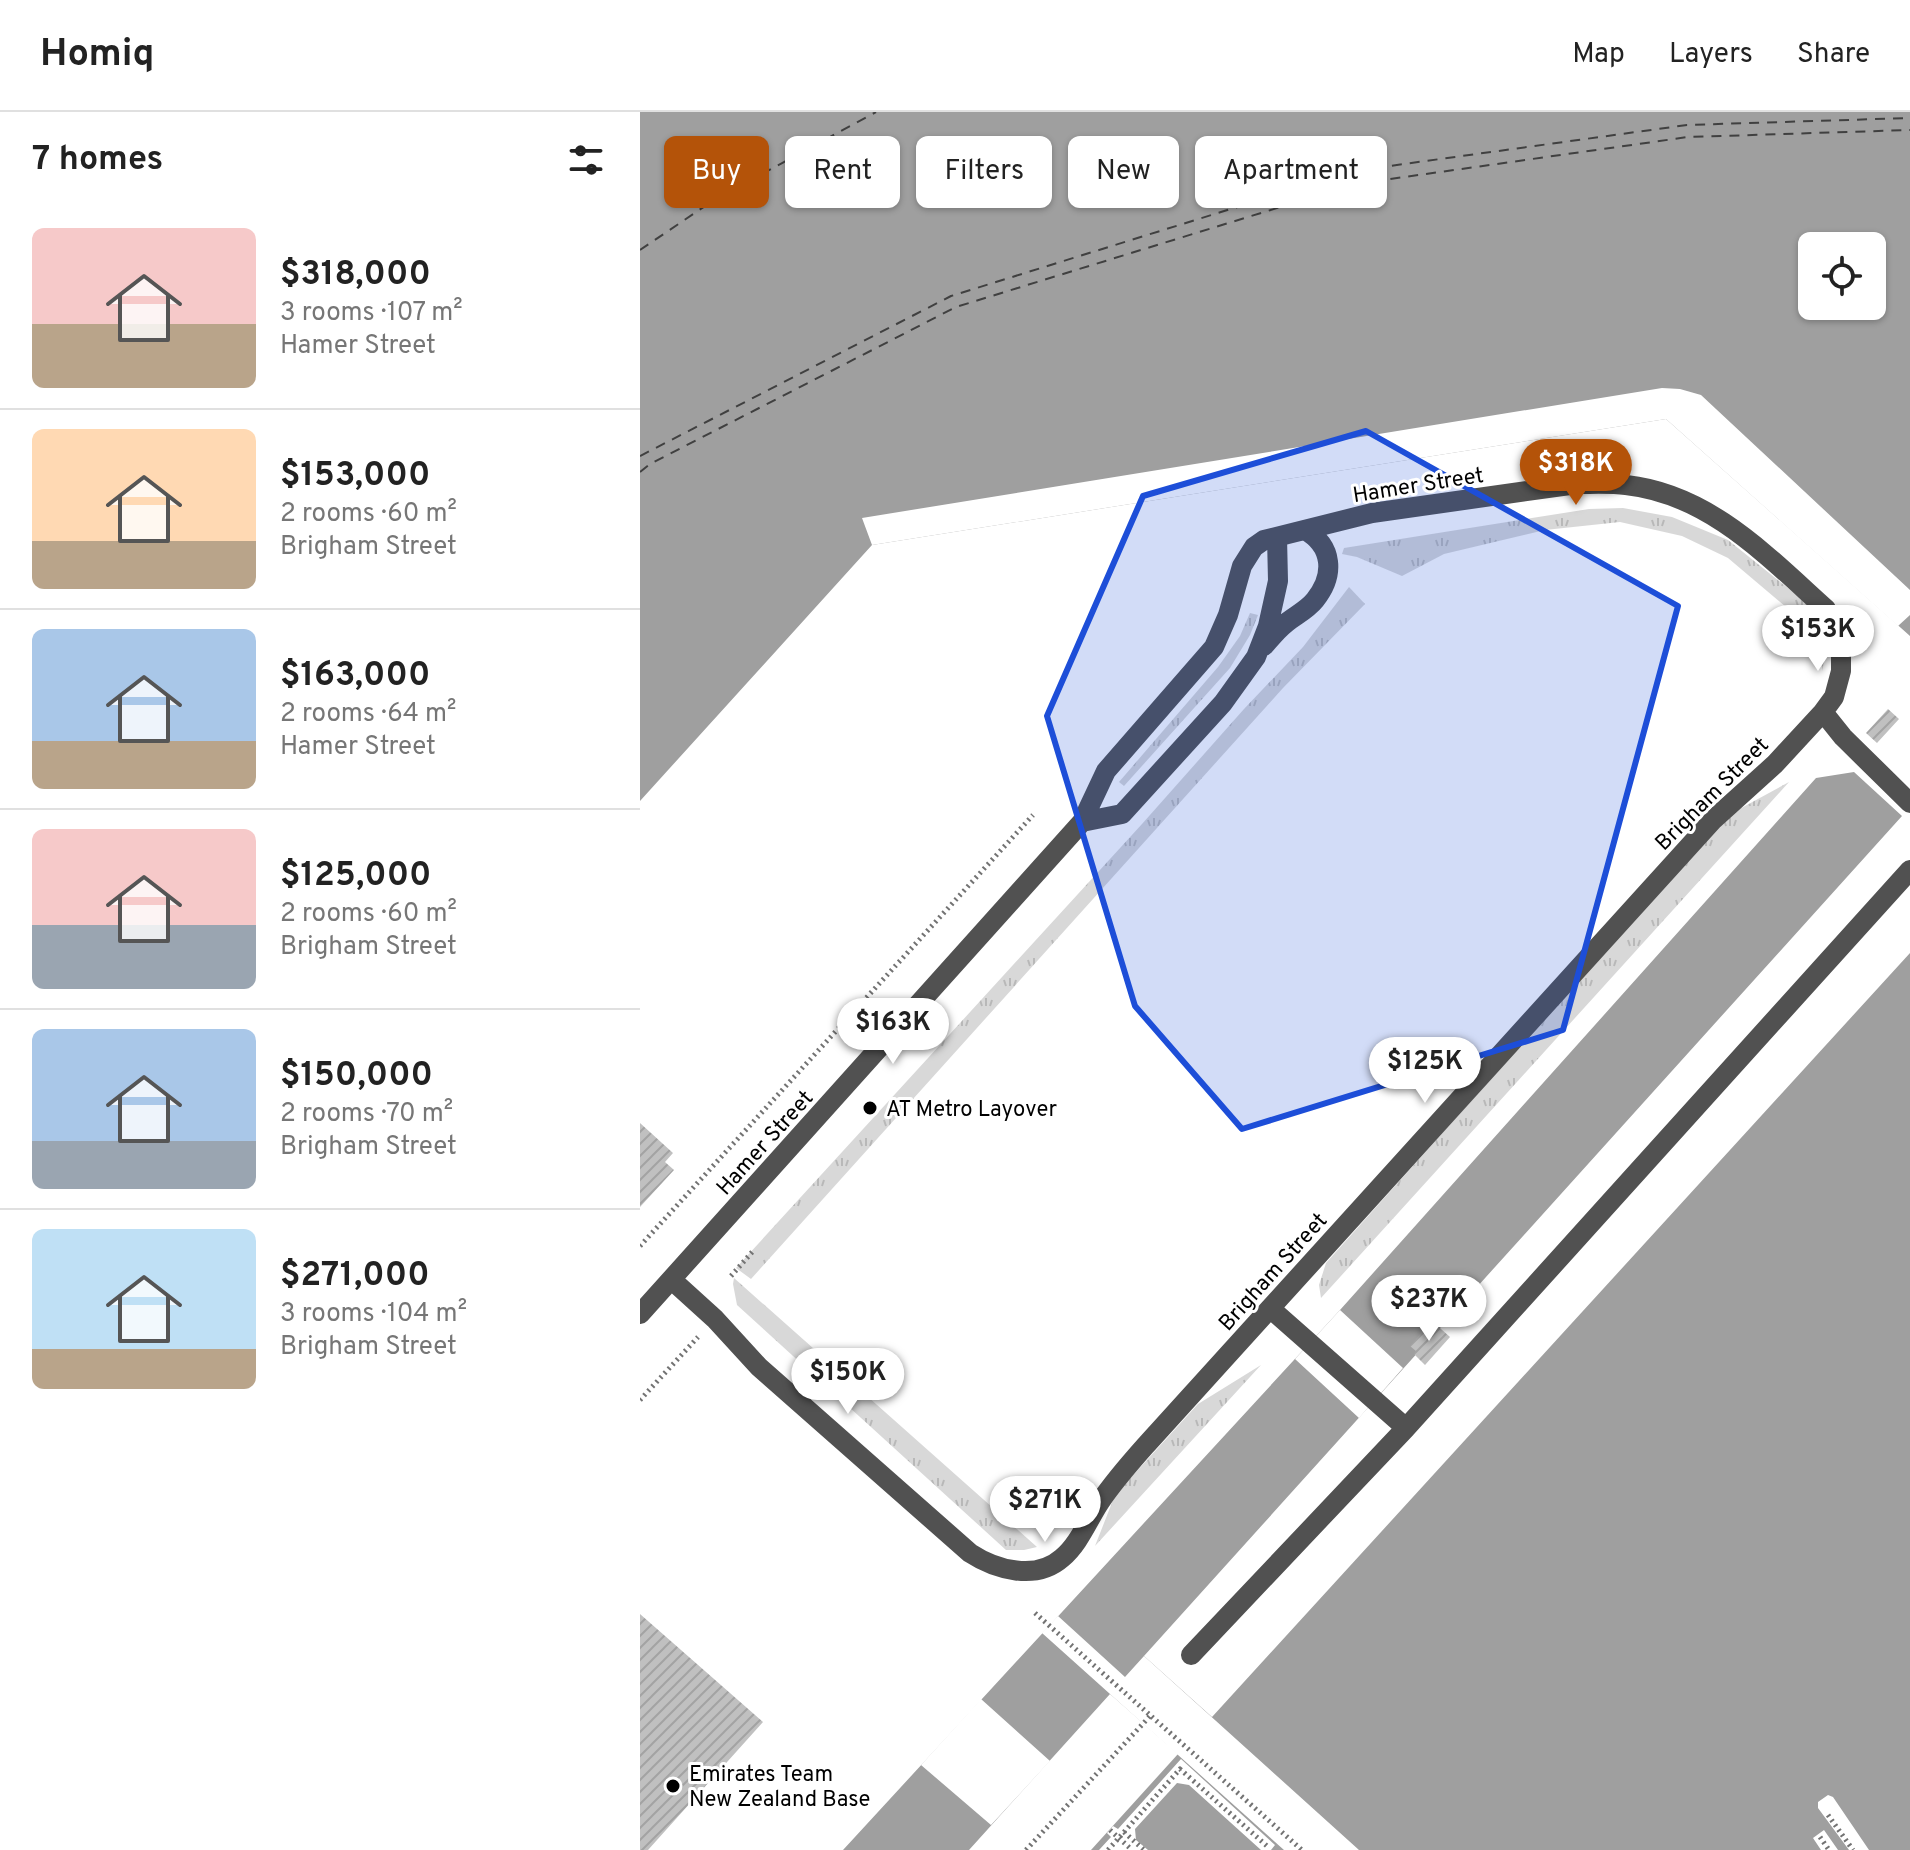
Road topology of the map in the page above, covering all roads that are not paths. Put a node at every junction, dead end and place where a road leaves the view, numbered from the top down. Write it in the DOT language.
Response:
graph roads {
  1 [pos="1305,530"];
  2 [pos="1277,537"];
  3 [pos="1841,643"];
  4 [pos="1256,657"];
  5 [pos="1823,712"];
  6 [pos="1910,803"];
  7 [pos="1082,822"];
  8 [pos="1910,870"];
  9 [pos="672,1280"];
  10 [pos="1271,1309"];
  11 [pos="640,1314"];
  12 [pos="1406,1428"];
  13 [pos="1191,1655"];
  1 -- 2 [label="street, Hamer Street"];
  1 -- 3 [label="street, Hamer Street"];
  1 -- 4 [label="street"];
  2 -- 4 [label="street"];
  2 -- 7 [label="street, Hamer Street"];
  3 -- 5 [label="street, Brigham Street"];
  4 -- 7 [label="street"];
  5 -- 6 [label="street"];
  5 -- 10 [label="street, Brigham Street"];
  7 -- 9 [label="street, Hamer Street"];
  8 -- 12 [label="street"];
  9 -- 10 [label="street, Brigham Street"];
  9 -- 11 [label="street, Hamer Street"];
  10 -- 12 [label="street"];
  12 -- 13 [label="street"];
}
